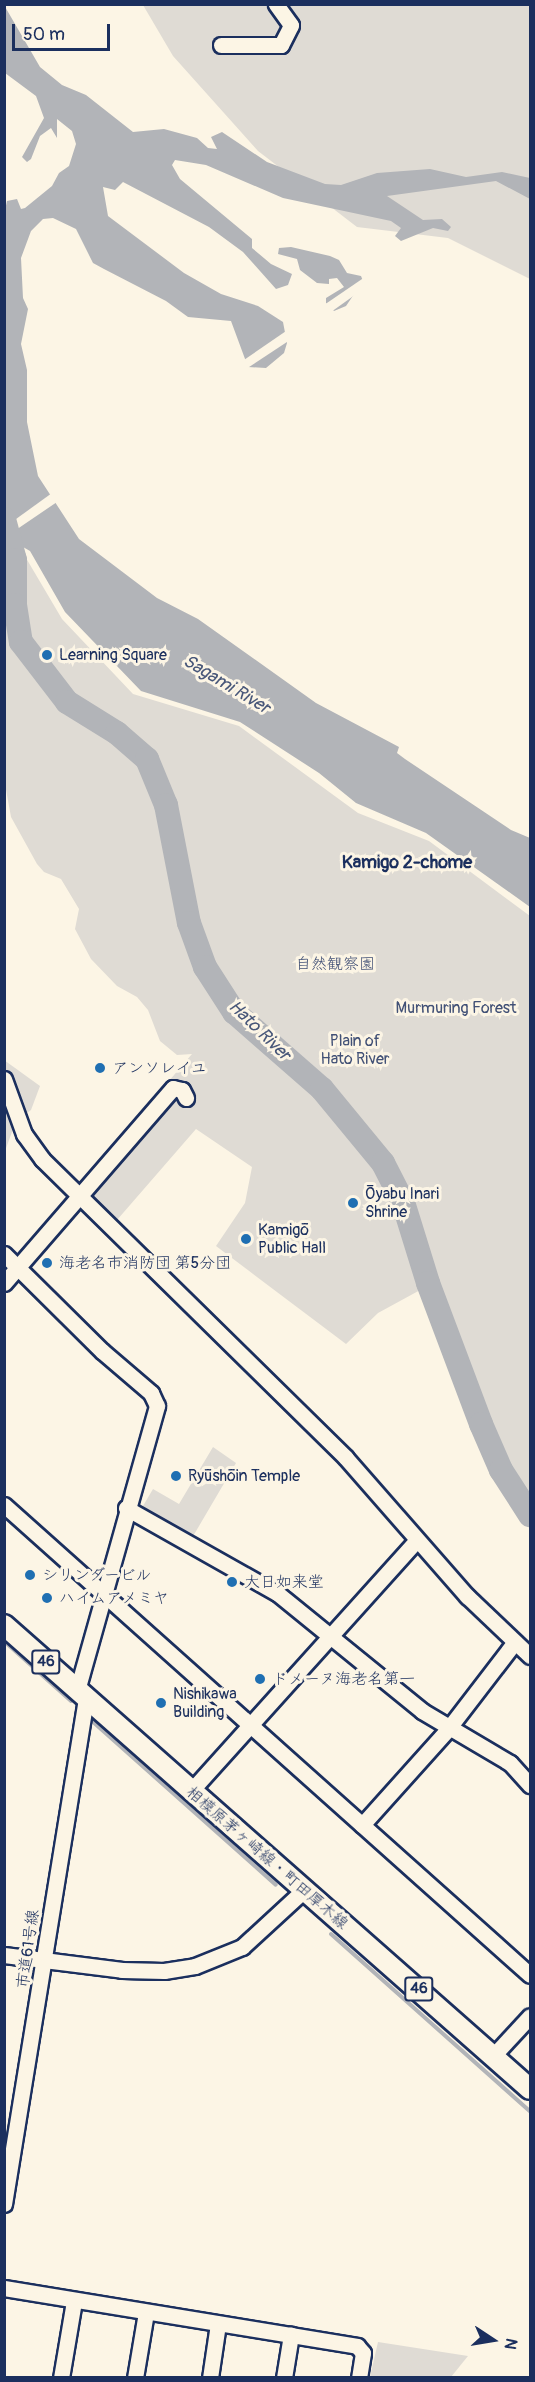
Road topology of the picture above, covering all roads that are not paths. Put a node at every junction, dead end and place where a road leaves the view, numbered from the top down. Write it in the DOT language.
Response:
graph roads {
  1 [pos="276,4"];
  2 [pos="222,45"];
  3 [pos="4,1079"];
  4 [pos="186,1098"];
  5 [pos="80,1197"];
  6 [pos="4,1254"];
  7 [pos="18,1268"];
  8 [pos="4,1282"];
  9 [pos="4,1504"];
  10 [pos="126,1508"];
  11 [pos="417,1540"];
  12 [pos="104,1594"];
  13 [pos="4,1625"];
  14 [pos="329,1634"];
  15 [pos="514,1643"];
  16 [pos="531,1656"];
  17 [pos="82,1694"];
  18 [pos="250,1725"];
  19 [pos="448,1729"];
  20 [pos="531,1785"];
  21 [pos="190,1791"];
  22 [pos="362,1825"];
  23 [pos="304,1890"];
  24 [pos="4,1955"];
  25 [pos="45,1961"];
  26 [pos="531,1975"];
  27 [pos="531,2016"];
  28 [pos="494,2056"];
  29 [pos="531,2090"];
  30 [pos="4,2204"];
  31 [pos="4,2288"];
  32 [pos="74,2301"];
  33 [pos="146,2312"];
  34 [pos="218,2324"];
  35 [pos="291,2335"];
  36 [pos="61,2378"];
  37 [pos="135,2378"];
  38 [pos="210,2378"];
  39 [pos="284,2378"];
  40 [pos="359,2378"];
  1 -- 2 [label="street"];
  3 -- 5 [label="street"];
  4 -- 5 [label="street"];
  5 -- 7 [label="street"];
  5 -- 11 [label="street"];
  6 -- 7 [label="street"];
  7 -- 8 [label="street"];
  7 -- 10 [label="street, 市道61号線"];
  9 -- 12 [label="street"];
  10 -- 12 [label="street, 市道61号線"];
  10 -- 14 [label="street"];
  11 -- 14 [label="street"];
  11 -- 15 [label="street"];
  12 -- 17 [label="street, 市道61号線"];
  12 -- 18 [label="street"];
  13 -- 17 [label="main road, 相模原茅ヶ崎線・町田厚木線 / 46"];
  14 -- 18 [label="street"];
  14 -- 19 [label="street"];
  15 -- 16 [label="street"];
  15 -- 19 [label="street"];
  17 -- 21 [label="main road, 相模原茅ヶ崎線・町田厚木線 / 46"];
  17 -- 25 [label="street, 市道61号線"];
  18 -- 21 [label="street"];
  18 -- 22 [label="street"];
  19 -- 20 [label="street"];
  19 -- 22 [label="street"];
  21 -- 23 [label="main road, 相模原茅ヶ崎線・町田厚木線 / 46"];
  22 -- 26 [label="street"];
  23 -- 25 [label="street"];
  23 -- 28 [label="main road, 相模原茅ヶ崎線・町田厚木線 / 46"];
  24 -- 25 [label="street"];
  25 -- 30 [label="street, 市道61号線"];
  27 -- 28 [label="street"];
  28 -- 29 [label="main road, 相模原茅ヶ崎線・町田厚木線 / 46"];
  31 -- 32 [label="street"];
  32 -- 33 [label="street"];
  32 -- 36 [label="street"];
  33 -- 34 [label="street"];
  33 -- 37 [label="street"];
  34 -- 35 [label="street"];
  34 -- 38 [label="street"];
  35 -- 39 [label="street"];
  35 -- 40 [label="street"];
}
